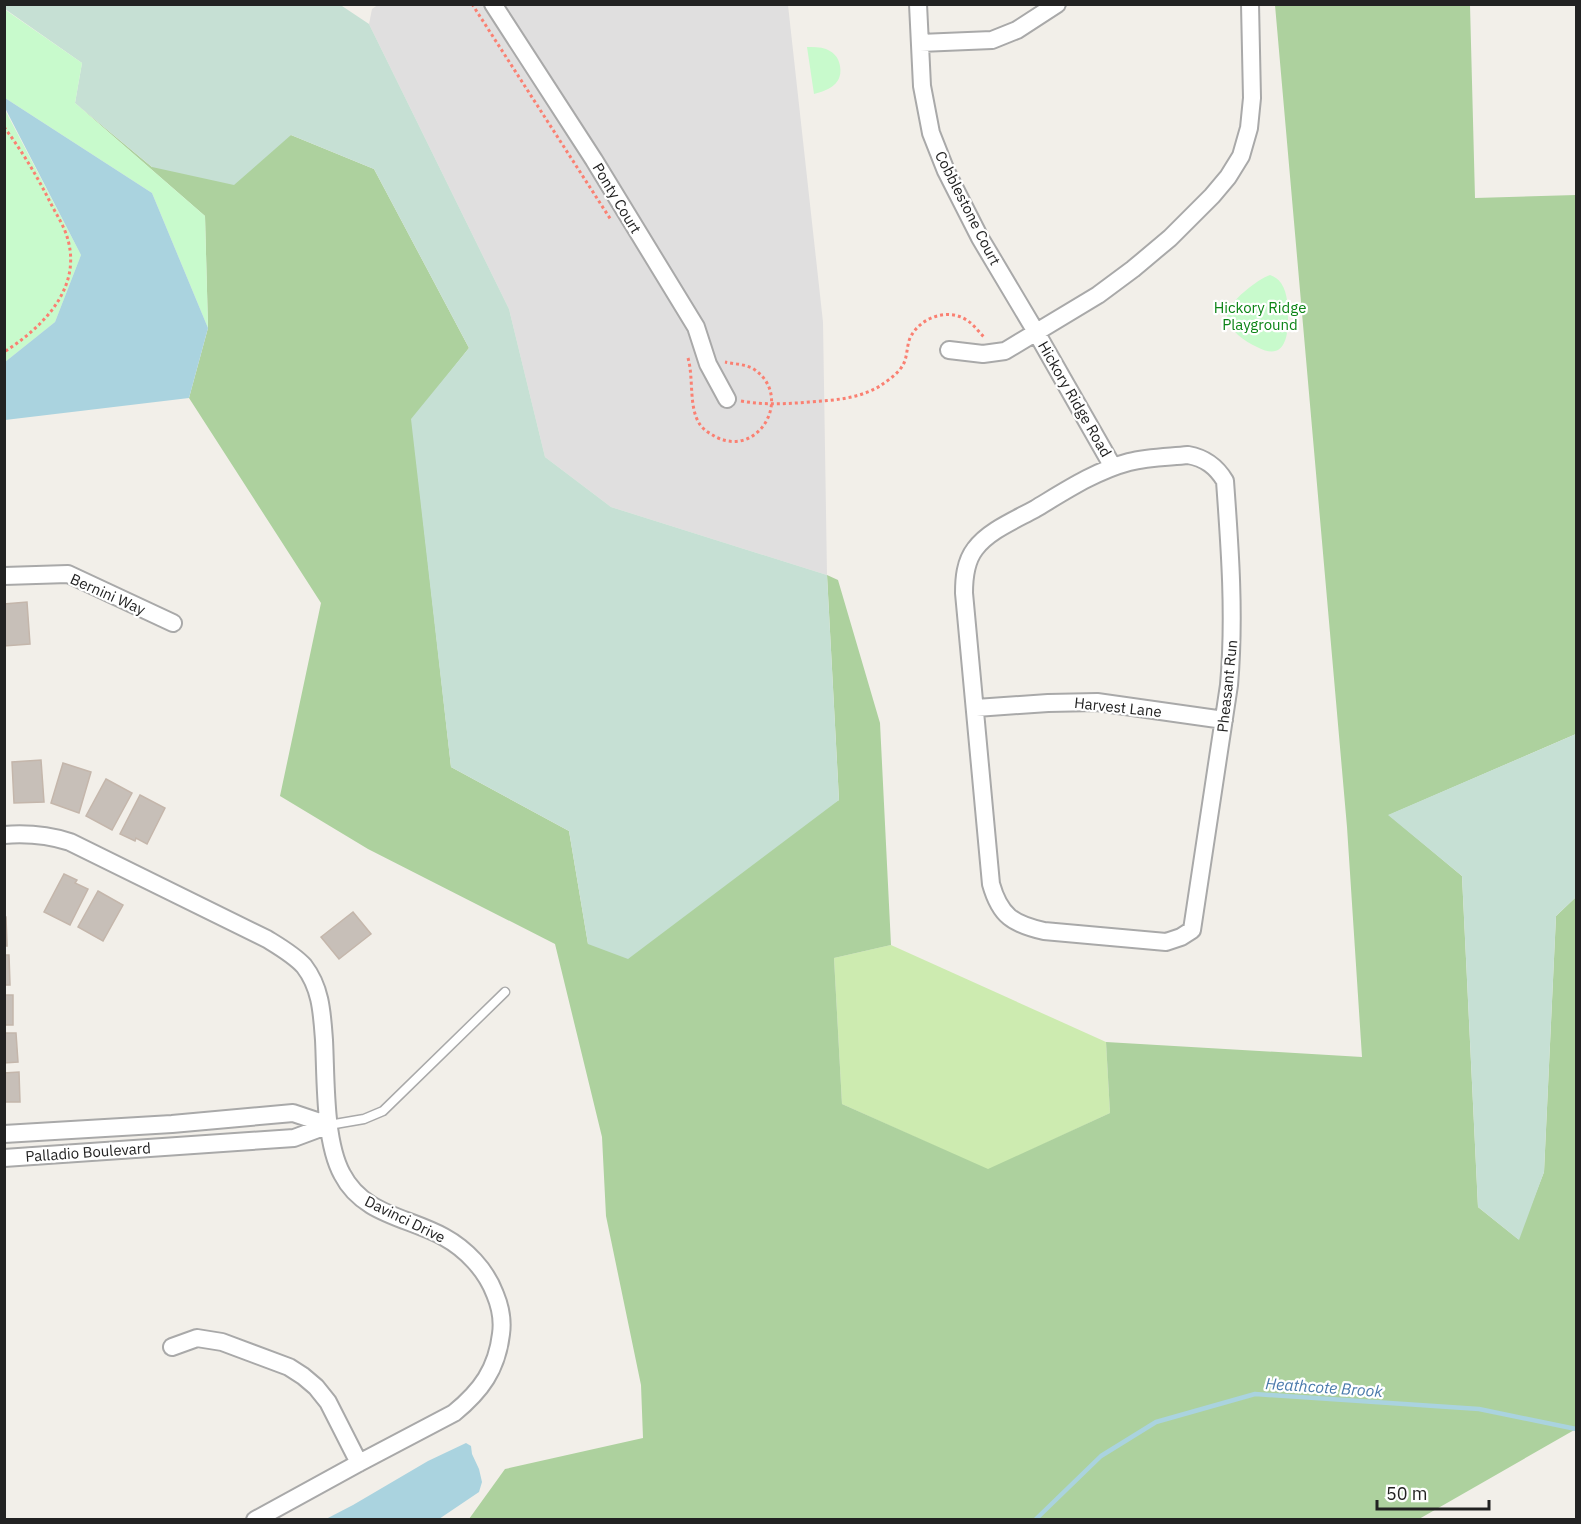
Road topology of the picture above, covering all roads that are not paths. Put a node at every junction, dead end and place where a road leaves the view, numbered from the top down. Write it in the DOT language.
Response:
graph roads {
  1 [pos="493,4"];
  2 [pos="918,4"];
  3 [pos="1057,4"];
  4 [pos="1250,4"];
  5 [pos="920,43"];
  6 [pos="1036,332"];
  7 [pos="949,350"];
  8 [pos="727,399"];
  9 [pos="1113,467"];
  10 [pos="4,576"];
  11 [pos="173,623"];
  12 [pos="975,708"];
  13 [pos="1224,720"];
  14 [pos="4,835"];
  15 [pos="505,992"];
  16 [pos="172,1124"];
  17 [pos="329,1125"];
  18 [pos="4,1134"];
  19 [pos="172,1147"];
  20 [pos="4,1158"];
  21 [pos="172,1347"];
  22 [pos="359,1462"];
  23 [pos="255,1520"];
  1 -- 8 [label="street, Ponty Court"];
  2 -- 5 [label="street, Cobblestone Court"];
  3 -- 5 [label="street"];
  4 -- 6 [label="street"];
  5 -- 6 [label="street, Cobblestone Court"];
  6 -- 7 [label="street"];
  6 -- 9 [label="street, Hickory Ridge Road"];
  9 -- 12 [label="street, Pheasant Run"];
  9 -- 13 [label="street, Pheasant Run"];
  10 -- 11 [label="street, Bernini Way"];
  12 -- 13 [label="street, Harvest Lane"];
  12 -- 13 [label="street, Pheasant Run"];
  14 -- 17 [label="street, Davinci Drive"];
  15 -- 17 [label="lane"];
  16 -- 17 [label="street, Palladio Boulevard"];
  16 -- 18 [label="street, Palladio Boulevard"];
  16 -- 19 [label="street, Palladio Boulevard"];
  17 -- 19 [label="street, Palladio Boulevard"];
  17 -- 22 [label="street, Davinci Drive"];
  19 -- 20 [label="street, Palladio Boulevard"];
  21 -- 22 [label="street"];
  22 -- 23 [label="street, Davinci Drive"];
}
